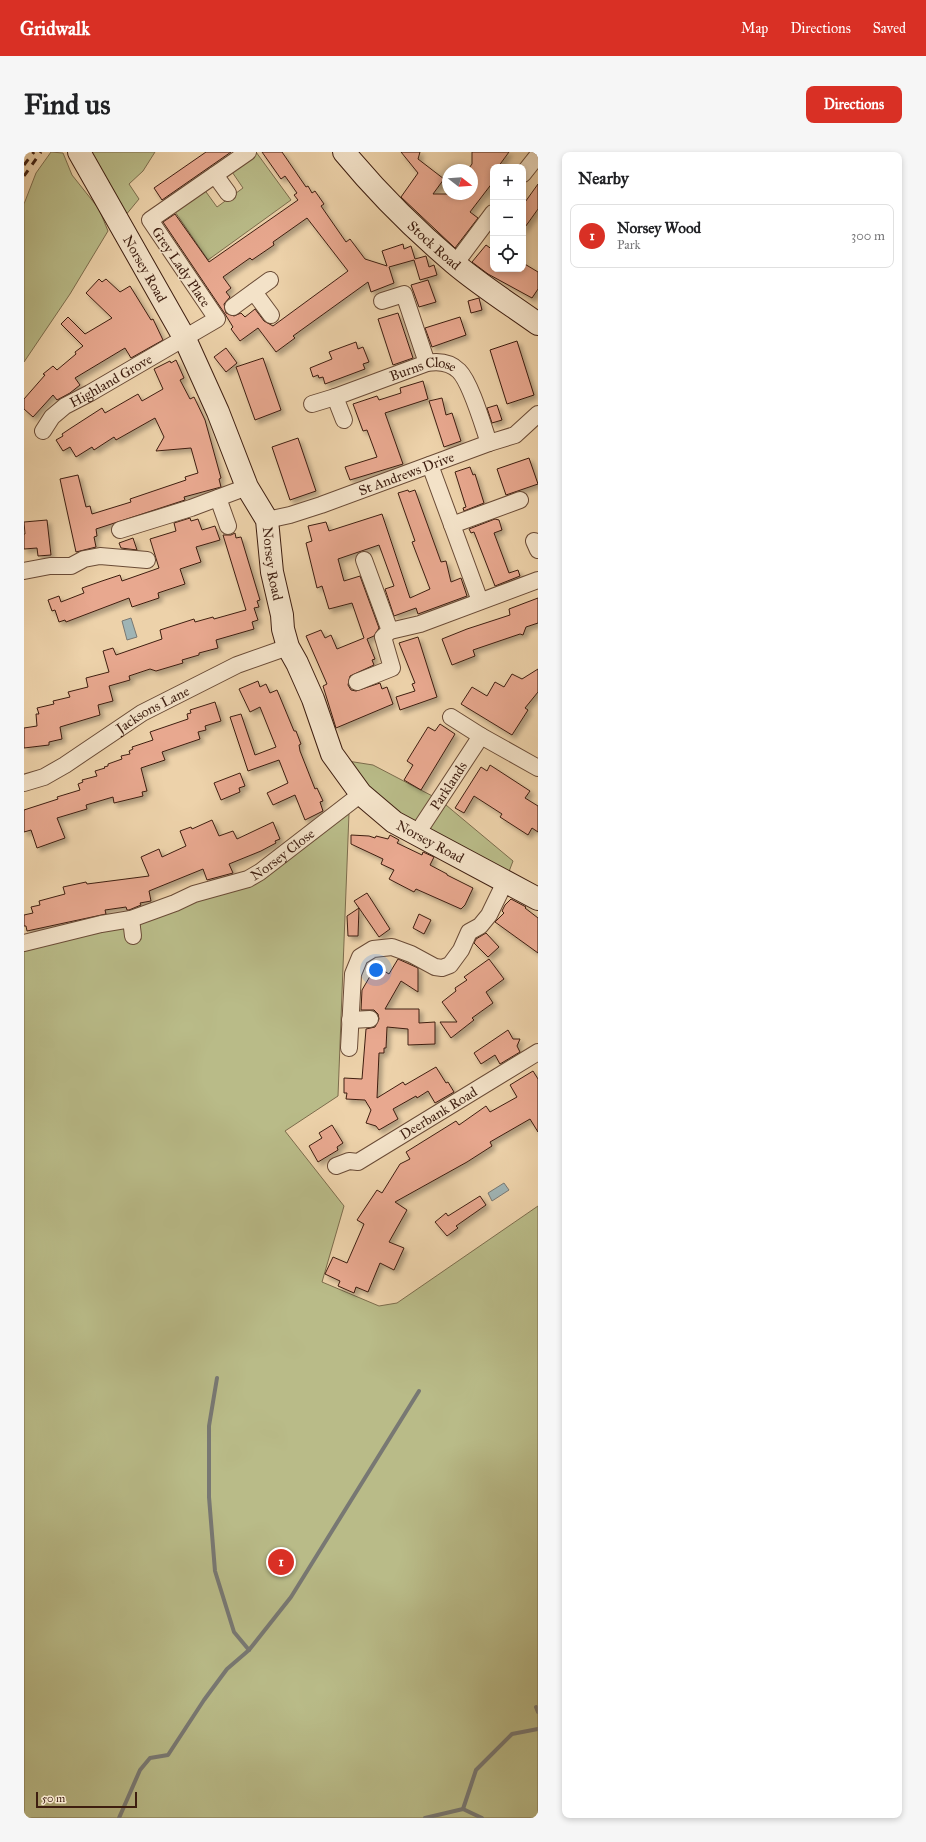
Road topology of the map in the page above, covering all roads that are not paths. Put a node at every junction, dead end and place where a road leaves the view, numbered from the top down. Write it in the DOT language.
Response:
graph roads {
  1 [pos="79,152"];
  2 [pos="248,152"];
  3 [pos="344,152"];
  4 [pos="538,155"];
  5 [pos="526,170"];
  6 [pos="215,175"];
  7 [pos="228,193"];
  8 [pos="490,218"];
  9 [pos="455,264"];
  10 [pos="270,280"];
  11 [pos="254,292"];
  12 [pos="382,301"];
  13 [pos="224,314"];
  14 [pos="271,315"];
  15 [pos="538,324"];
  16 [pos="185,339"];
  17 [pos="427,363"];
  18 [pos="335,397"];
  19 [pos="312,404"];
  20 [pos="538,414"];
  21 [pos="344,420"];
  22 [pos="43,431"];
  23 [pos="489,443"];
  24 [pos="430,465"];
  25 [pos="247,487"];
  26 [pos="218,498"];
  27 [pos="520,500"];
  28 [pos="267,520"];
  29 [pos="452,525"];
  30 [pos="228,526"];
  31 [pos="120,530"];
  32 [pos="147,560"];
  33 [pos="364,560"];
  34 [pos="24,571"];
  35 [pos="538,580"];
  36 [pos="480,601"];
  37 [pos="390,631"];
  38 [pos="288,647"];
  39 [pos="357,682"];
  40 [pos="451,716"];
  41 [pos="481,736"];
  42 [pos="538,768"];
  43 [pos="24,783"];
  44 [pos="361,794"];
  45 [pos="416,836"];
  46 [pos="505,882"];
  47 [pos="538,899"];
  48 [pos="131,919"];
  49 [pos="133,936"];
  50 [pos="24,943"];
  51 [pos="370,1019"];
  52 [pos="350,1020"];
  53 [pos="349,1048"];
  54 [pos="538,1052"];
  55 [pos="336,1166"];
  1 -- 16 [label="street, Norsey Road"];
  2 -- 6 [label="street, Grey Lady Place"];
  3 -- 9 [label="street, Stock Road"];
  4 -- 5 [label="street"];
  6 -- 7 [label="street"];
  6 -- 13 [label="street, Grey Lady Place"];
  8 -- 9 [label="street"];
  9 -- 15 [label="street, Stock Road"];
  10 -- 11 [label="street, Grey Lady Place"];
  11 -- 13 [label="street, Grey Lady Place"];
  11 -- 14 [label="street"];
  12 -- 17 [label="street"];
  13 -- 16 [label="street, Grey Lady Place"];
  16 -- 22 [label="street, Highland Grove"];
  16 -- 25 [label="street, Norsey Road"];
  17 -- 18 [label="street, Burns Close"];
  17 -- 23 [label="street, Burns Close"];
  18 -- 19 [label="street, Burns Close"];
  18 -- 21 [label="street"];
  20 -- 23 [label="street, St Andrews Drive"];
  23 -- 24 [label="street, St Andrews Drive"];
  24 -- 28 [label="street, St Andrews Drive"];
  24 -- 29 [label="street"];
  25 -- 26 [label="street"];
  25 -- 28 [label="street, Norsey Road"];
  26 -- 30 [label="street"];
  26 -- 31 [label="street"];
  27 -- 29 [label="street"];
  28 -- 38 [label="street, Norsey Road"];
  29 -- 36 [label="street"];
  32 -- 34 [label="street"];
  33 -- 37 [label="street"];
  35 -- 36 [label="street"];
  36 -- 37 [label="street"];
  37 -- 39 [label="street"];
  38 -- 43 [label="street, Jacksons Lane"];
  38 -- 44 [label="street, Norsey Road"];
  40 -- 41 [label="street"];
  41 -- 42 [label="street"];
  41 -- 45 [label="street, Parklands"];
  44 -- 45 [label="street, Norsey Road"];
  44 -- 48 [label="street, Norsey Close"];
  45 -- 46 [label="street, Norsey Road"];
  46 -- 47 [label="street, Norsey Road"];
  46 -- 52 [label="street"];
  48 -- 49 [label="street"];
  48 -- 50 [label="street, Norsey Close"];
  51 -- 52 [label="street"];
  52 -- 53 [label="street"];
  54 -- 55 [label="street, Deerbank Road"];
}
